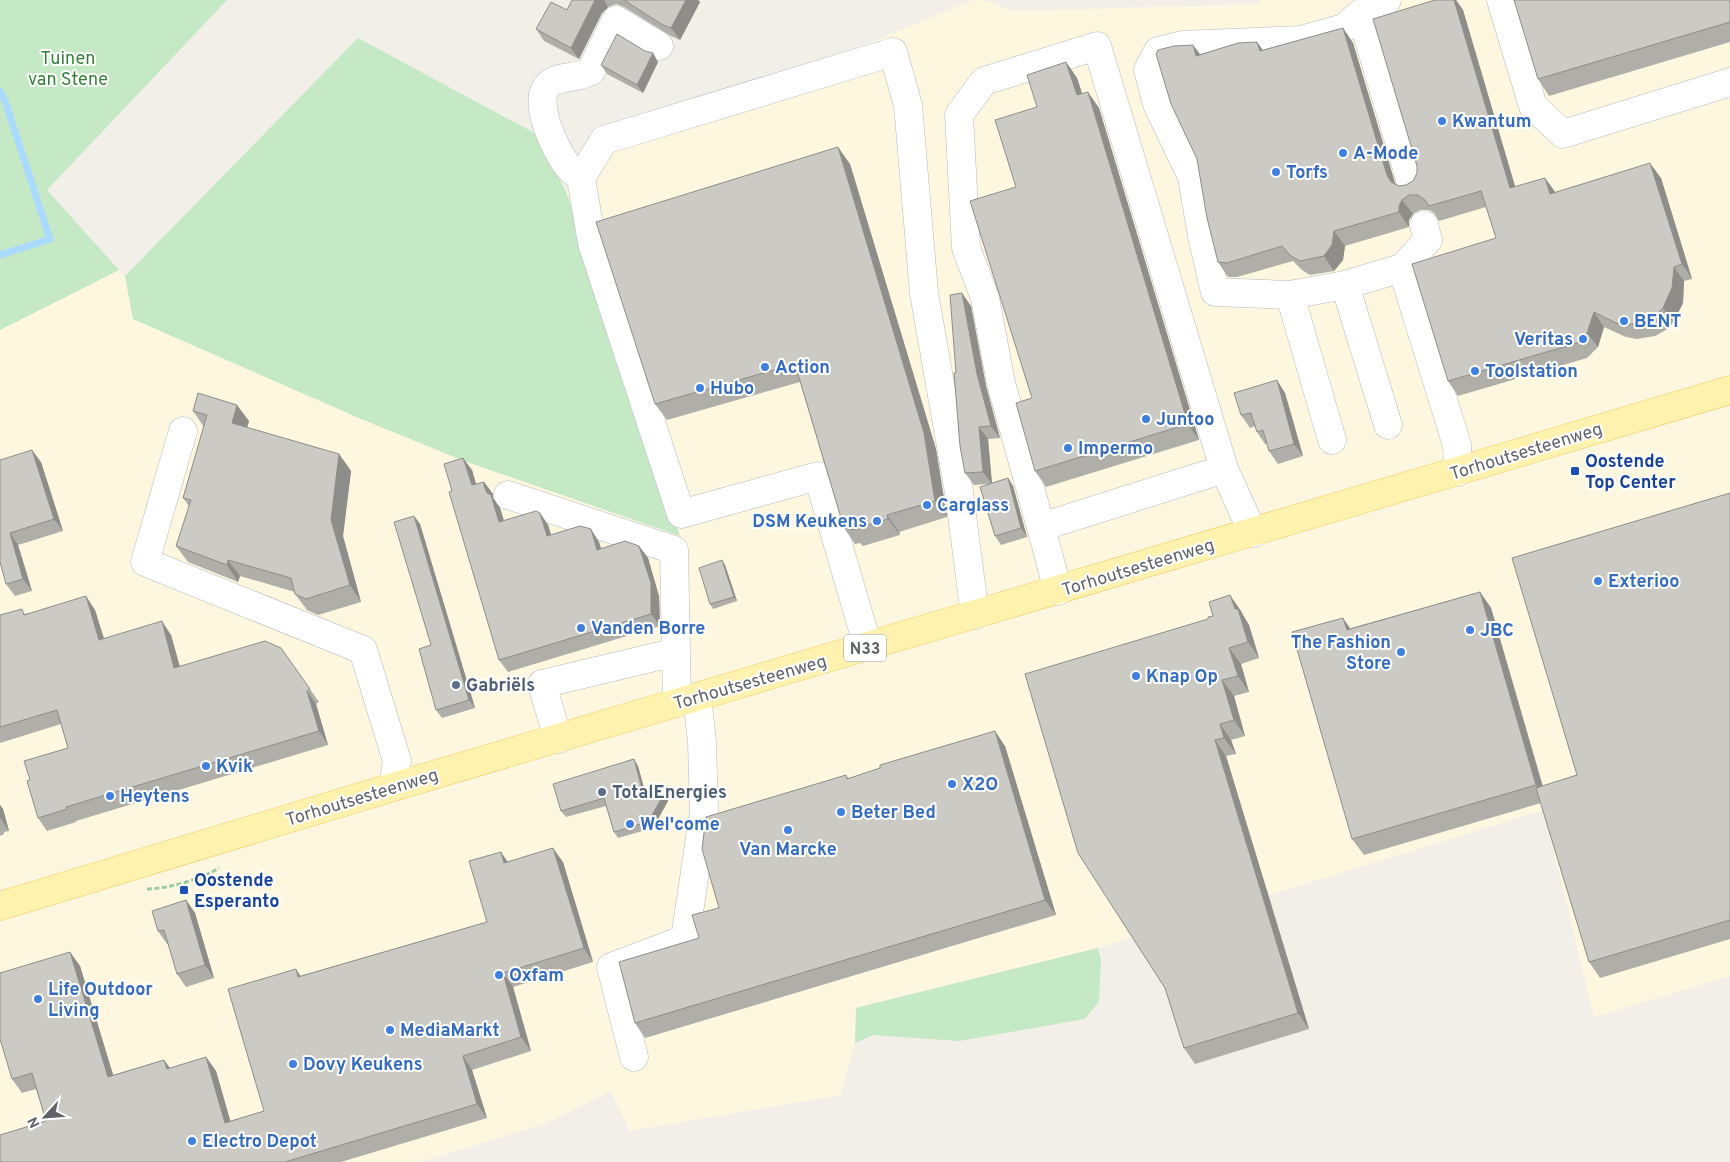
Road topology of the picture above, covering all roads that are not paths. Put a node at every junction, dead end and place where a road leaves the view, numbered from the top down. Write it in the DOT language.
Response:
graph roads {
  1 [pos="1387,0"];
  2 [pos="1500,0"];
  3 [pos="1361,13"];
  4 [pos="659,46"];
  5 [pos="1730,82"];
  6 [pos="581,178"];
  7 [pos="1412,185"];
  8 [pos="1424,225"];
  9 [pos="1402,268"];
  10 [pos="1345,285"];
  11 [pos="1290,295"];
  12 [pos="1730,390"];
  13 [pos="1388,425"];
  14 [pos="183,431"];
  15 [pos="1332,440"];
  16 [pos="1224,469"];
  17 [pos="1458,472"];
  18 [pos="508,495"];
  19 [pos="1040,527"];
  20 [pos="1253,532"];
  21 [pos="1058,591"];
  22 [pos="975,615"];
  23 [pos="868,647"];
  24 [pos="676,652"];
  25 [pos="687,700"];
  26 [pos="558,738"];
  27 [pos="394,787"];
  28 [pos="0,906"];
  29 [pos="634,1056"];
  1 -- 3 [label="lane"];
  2 -- 5 [label="lane"];
  3 -- 7 [label="lane"];
  3 -- 11 [label="lane"];
  4 -- 6 [label="lane"];
  6 -- 22 [label="lane"];
  6 -- 23 [label="lane"];
  8 -- 9 [label="lane"];
  9 -- 10 [label="lane"];
  9 -- 17 [label="lane"];
  10 -- 11 [label="lane"];
  10 -- 13 [label="lane"];
  11 -- 15 [label="lane"];
  12 -- 17 [label="main road, Torhoutsesteenweg / N33"];
  14 -- 27 [label="lane"];
  16 -- 19 [label="lane"];
  16 -- 19 [label="lane"];
  16 -- 20 [label="lane"];
  17 -- 20 [label="main road, Torhoutsesteenweg / N33"];
  18 -- 24 [label="lane"];
  19 -- 21 [label="lane"];
  20 -- 21 [label="main road, Torhoutsesteenweg / N33"];
  21 -- 22 [label="main road, Torhoutsesteenweg / N33"];
  22 -- 23 [label="main road, Torhoutsesteenweg / N33"];
  23 -- 25 [label="main road, Torhoutsesteenweg / N33"];
  24 -- 25 [label="lane"];
  24 -- 26 [label="lane"];
  25 -- 26 [label="main road, Torhoutsesteenweg / N33"];
  25 -- 29 [label="lane"];
  26 -- 27 [label="main road, Torhoutsesteenweg / N33"];
  27 -- 28 [label="main road, Torhoutsesteenweg / N33"];
}
